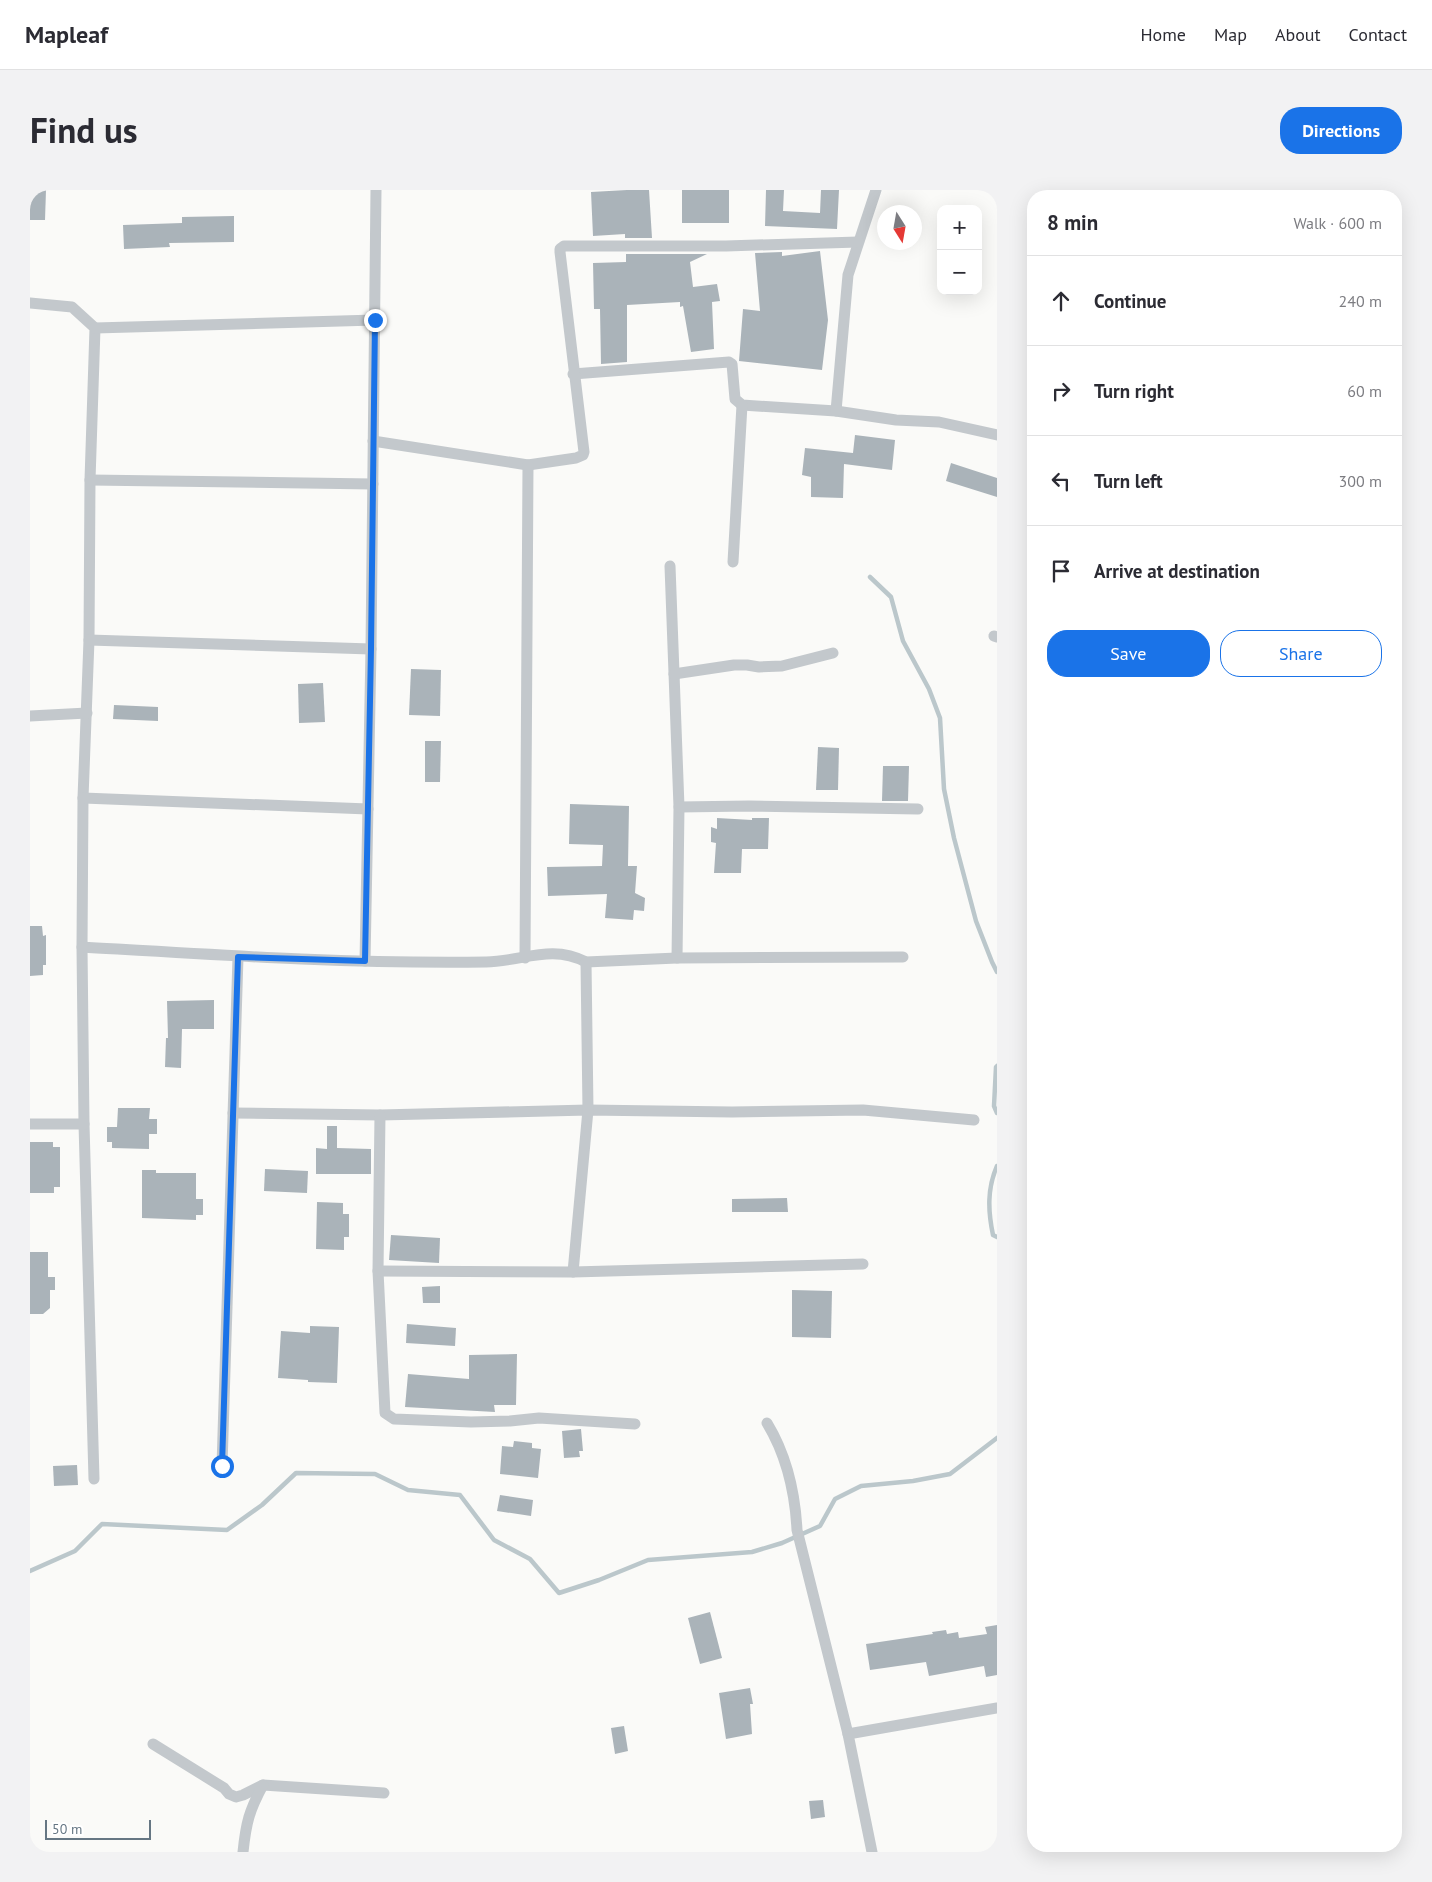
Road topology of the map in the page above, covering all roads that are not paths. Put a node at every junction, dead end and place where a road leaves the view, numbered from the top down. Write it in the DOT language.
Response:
graph roads {
  1 [pos="376,190"];
  2 [pos="876,190"];
  3 [pos="858,242"];
  4 [pos="30,303"];
  5 [pos="375,320"];
  6 [pos="95,328"];
  7 [pos="574,374"];
  8 [pos="742,404"];
  9 [pos="836,411"];
  10 [pos="997,435"];
  11 [pos="373,441"];
  12 [pos="528,465"];
  13 [pos="90,480"];
  14 [pos="373,484"];
  15 [pos="733,562"];
  16 [pos="670,566"];
  17 [pos="89,640"];
  18 [pos="371,649"];
  19 [pos="833,653"];
  20 [pos="674,674"];
  21 [pos="87,713"];
  22 [pos="30,716"];
  23 [pos="83,798"];
  24 [pos="679,807"];
  25 [pos="368,809"];
  26 [pos="918,809"];
  27 [pos="82,947"];
  28 [pos="238,957"];
  29 [pos="525,958"];
  30 [pos="677,958"];
  31 [pos="903,958"];
  32 [pos="365,961"];
  33 [pos="586,962"];
  34 [pos="588,1110"];
  35 [pos="233,1113"];
  36 [pos="380,1115"];
  37 [pos="974,1120"];
  38 [pos="30,1124"];
  39 [pos="84,1124"];
  40 [pos="863,1264"];
  41 [pos="378,1271"];
  42 [pos="573,1272"];
  43 [pos="767,1423"];
  44 [pos="635,1424"];
  45 [pos="222,1466"];
  46 [pos="94,1479"];
  47 [pos="997,1708"];
  48 [pos="848,1734"];
  49 [pos="153,1744"];
  50 [pos="263,1784"];
  51 [pos="384,1793"];
  52 [pos="243,1852"];
  53 [pos="872,1852"];
  1 -- 5 [label="street"];
  2 -- 3 [label="street"];
  3 -- 7 [label="street"];
  3 -- 9 [label="street"];
  4 -- 6 [label="street"];
  5 -- 6 [label="street"];
  5 -- 11 [label="street"];
  6 -- 13 [label="street"];
  7 -- 8 [label="street"];
  7 -- 12 [label="street"];
  8 -- 9 [label="street"];
  8 -- 15 [label="street"];
  9 -- 10 [label="street"];
  11 -- 12 [label="street"];
  11 -- 14 [label="street"];
  12 -- 29 [label="street"];
  13 -- 14 [label="street"];
  13 -- 17 [label="street"];
  14 -- 18 [label="street"];
  16 -- 20 [label="street"];
  17 -- 18 [label="street"];
  17 -- 21 [label="street"];
  18 -- 25 [label="street"];
  19 -- 20 [label="street"];
  20 -- 24 [label="street"];
  21 -- 22 [label="street"];
  21 -- 23 [label="street"];
  23 -- 25 [label="street"];
  23 -- 27 [label="street"];
  24 -- 26 [label="street"];
  24 -- 30 [label="street"];
  25 -- 32 [label="street"];
  27 -- 28 [label="street"];
  27 -- 39 [label="street"];
  28 -- 32 [label="street"];
  28 -- 35 [label="street"];
  29 -- 32 [label="street"];
  29 -- 33 [label="street"];
  30 -- 31 [label="street"];
  30 -- 33 [label="street"];
  33 -- 34 [label="street"];
  34 -- 36 [label="street"];
  34 -- 37 [label="street"];
  34 -- 42 [label="street"];
  35 -- 36 [label="street"];
  35 -- 45 [label="street"];
  36 -- 41 [label="street"];
  38 -- 39 [label="street"];
  39 -- 46 [label="street"];
  40 -- 42 [label="street"];
  41 -- 42 [label="street"];
  41 -- 44 [label="street"];
  43 -- 48 [label="street"];
  47 -- 48 [label="street"];
  48 -- 53 [label="street"];
  49 -- 50 [label="street"];
  50 -- 51 [label="street"];
  50 -- 52 [label="street"];
}
